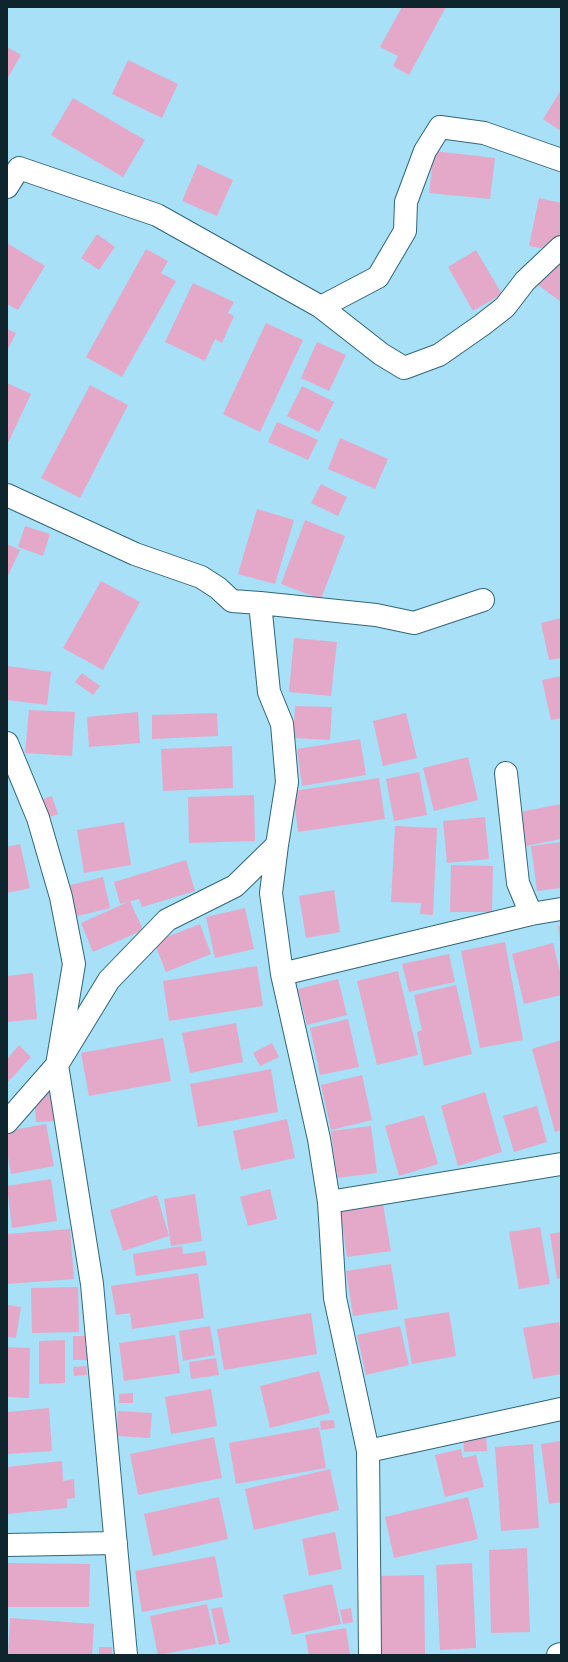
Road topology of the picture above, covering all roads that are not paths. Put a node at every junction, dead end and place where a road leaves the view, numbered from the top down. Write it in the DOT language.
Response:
graph roads {
  1 [pos="561,160"];
  2 [pos="7,187"];
  3 [pos="561,247"];
  4 [pos="321,308"];
  5 [pos="7,495"];
  6 [pos="483,600"];
  7 [pos="260,603"];
  8 [pos="7,743"];
  9 [pos="506,773"];
  10 [pos="277,845"];
  11 [pos="235,886"];
  12 [pos="271,893"];
  13 [pos="561,909"];
  14 [pos="531,914"];
  15 [pos="282,974"];
  16 [pos="57,1065"];
  17 [pos="7,1122"];
  18 [pos="561,1164"];
  19 [pos="329,1202"];
  20 [pos="561,1409"];
  21 [pos="368,1451"];
  22 [pos="116,1543"];
  23 [pos="7,1545"];
  24 [pos="561,1654"];
  25 [pos="126,1655"];
  26 [pos="370,1655"];
  27 [pos="558,1655"];
  1 -- 4 [label="street"];
  2 -- 4 [label="street"];
  3 -- 4 [label="street"];
  5 -- 7 [label="street"];
  6 -- 7 [label="street"];
  7 -- 10 [label="street"];
  8 -- 16 [label="street"];
  9 -- 14 [label="street"];
  10 -- 11 [label="street"];
  10 -- 12 [label="street"];
  11 -- 12 [label="street"];
  11 -- 16 [label="street"];
  12 -- 15 [label="street"];
  13 -- 14 [label="street"];
  14 -- 15 [label="street"];
  15 -- 19 [label="street"];
  16 -- 17 [label="street"];
  16 -- 22 [label="street"];
  18 -- 19 [label="street"];
  19 -- 21 [label="street"];
  20 -- 21 [label="street"];
  21 -- 26 [label="street"];
  22 -- 23 [label="street"];
  22 -- 25 [label="street"];
  24 -- 27 [label="street"];
}
